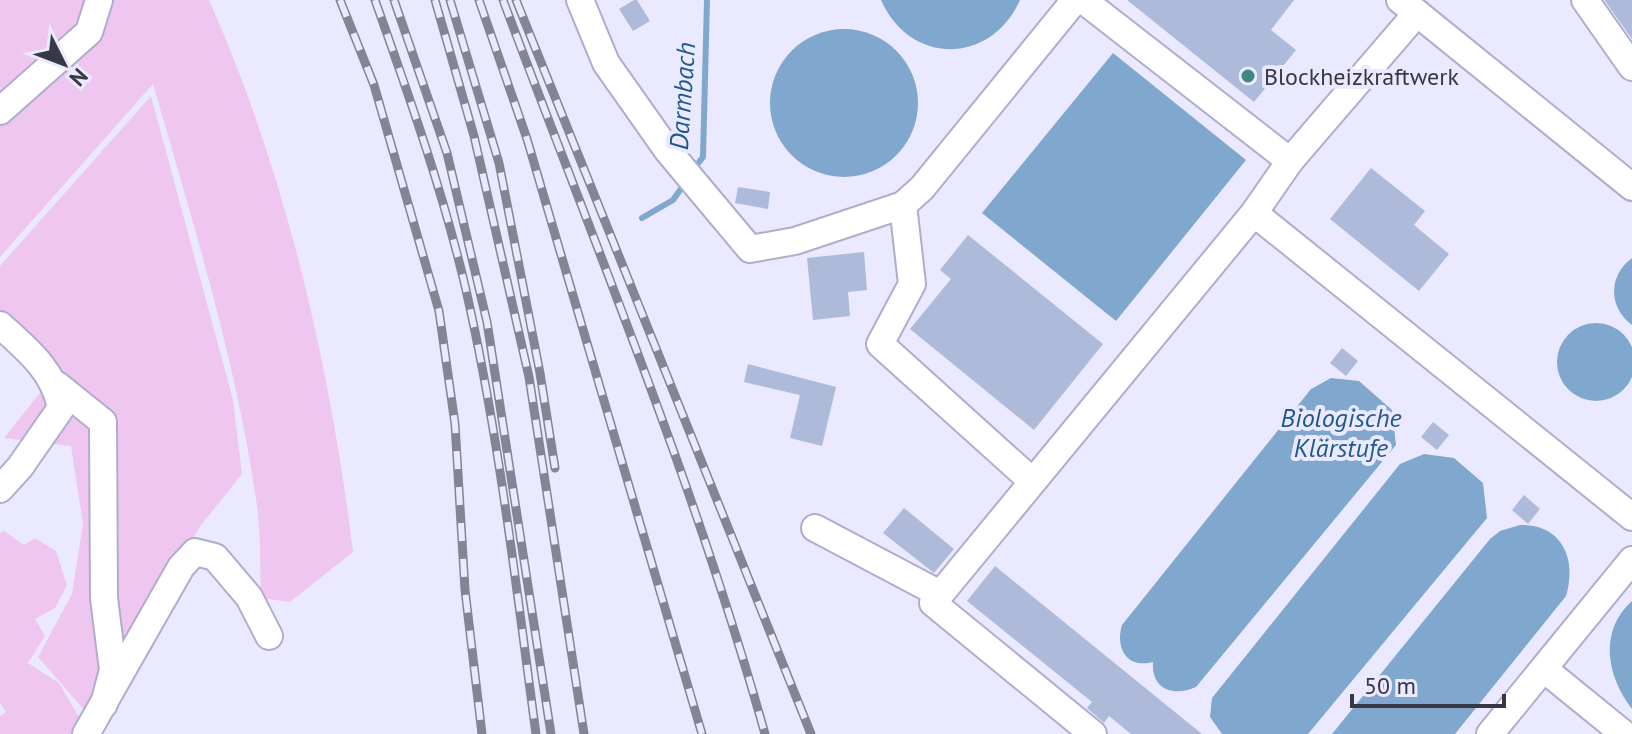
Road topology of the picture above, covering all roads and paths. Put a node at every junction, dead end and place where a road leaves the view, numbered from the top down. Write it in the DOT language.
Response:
graph roads {
  1 [pos="580,0"];
  2 [pos="1075,0"];
  3 [pos="1083,0"];
  4 [pos="1585,0"];
  5 [pos="98,1"];
  6 [pos="1408,7"];
  7 [pos="1632,67"];
  8 [pos="0,111"];
  9 [pos="1290,161"];
  10 [pos="1632,187"];
  11 [pos="903,205"];
  12 [pos="1254,213"];
  13 [pos="0,325"];
  14 [pos="57,385"];
  15 [pos="1032,481"];
  16 [pos="0,489"];
  17 [pos="1632,517"];
  18 [pos="815,528"];
  19 [pos="1632,560"];
  20 [pos="940,594"];
  21 [pos="269,636"];
  22 [pos="1544,669"];
  23 [pos="104,704"];
  24 [pos="86,734"];
  25 [pos="1093,734"];
  26 [pos="1490,734"];
  27 [pos="1624,734"];
  1 -- 11 [label="lane"];
  2 -- 11 [label="lane"];
  3 -- 9 [label="lane"];
  4 -- 7 [label="lane"];
  5 -- 8 [label="lane"];
  6 -- 9 [label="lane"];
  6 -- 10 [label="lane"];
  9 -- 12 [label="lane"];
  11 -- 15 [label="lane"];
  12 -- 15 [label="lane"];
  12 -- 17 [label="lane"];
  13 -- 14 [label="lane"];
  14 -- 16 [label="lane"];
  14 -- 23 [label="lane"];
  15 -- 20 [label="lane"];
  18 -- 20 [label="lane"];
  19 -- 22 [label="lane"];
  20 -- 25 [label="lane"];
  21 -- 23 [label="lane"];
  22 -- 26 [label="lane"];
  22 -- 27 [label="lane"];
  23 -- 24 [label="lane"];
}
